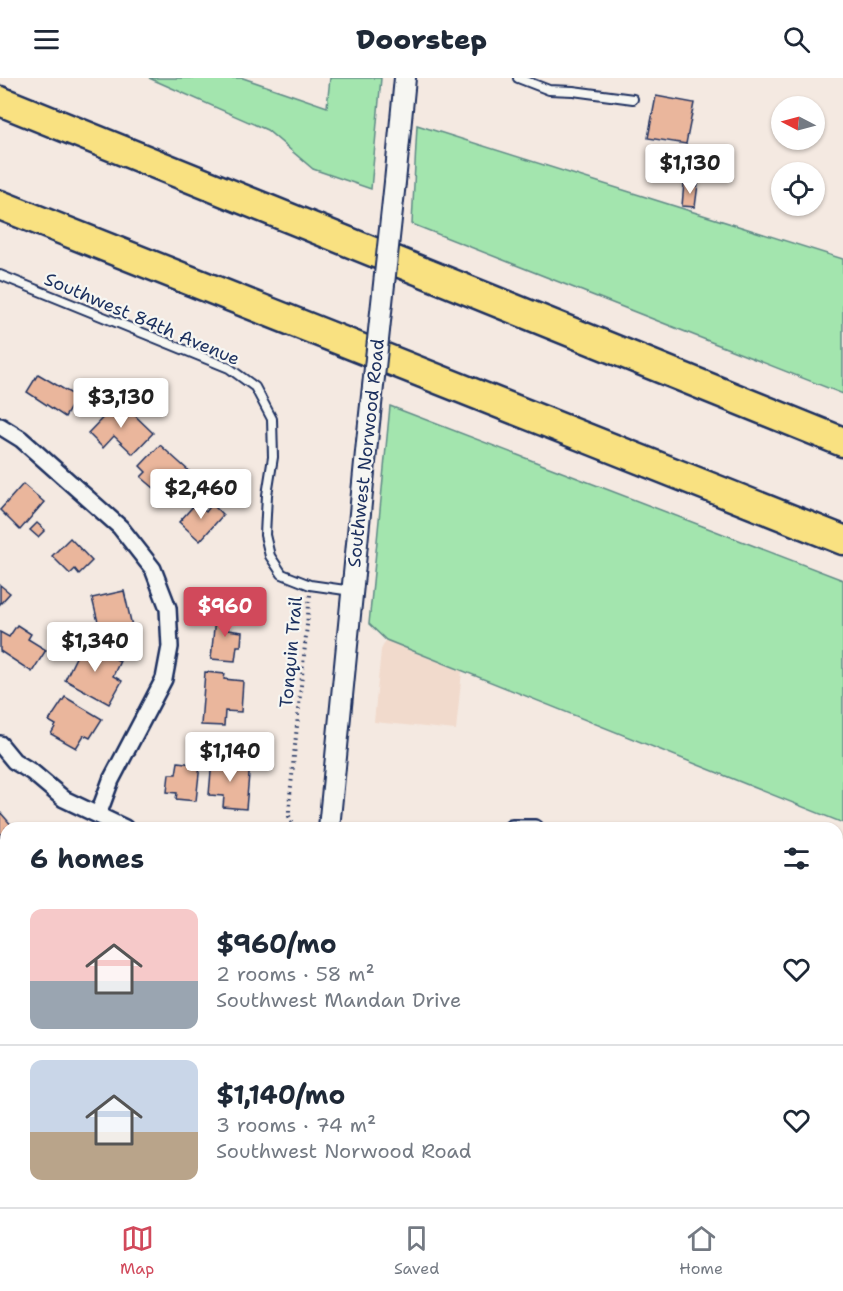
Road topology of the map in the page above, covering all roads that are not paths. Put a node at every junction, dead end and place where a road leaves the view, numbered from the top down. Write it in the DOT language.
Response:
graph roads {
  1 [pos="405,78"];
  2 [pos="518,78"];
  3 [pos="633,99"];
  4 [pos="0,102"];
  5 [pos="0,205"];
  6 [pos="0,275"];
  7 [pos="0,426"];
  8 [pos="843,442"];
  9 [pos="843,540"];
  10 [pos="352,591"];
  11 [pos="0,746"];
  12 [pos="98,815"];
  13 [pos="112,822"];
  14 [pos="330,822"];
  1 -- 10 [label="street, Southwest Norwood Road, bridge"];
  2 -- 3 [label="lane"];
  4 -- 8 [label="highway"];
  5 -- 9 [label="highway"];
  6 -- 10 [label="lane, Southwest 84th Avenue"];
  7 -- 12 [label="street"];
  10 -- 14 [label="street, Southwest Norwood Road"];
  11 -- 12 [label="street"];
  12 -- 13 [label="street"];
}
